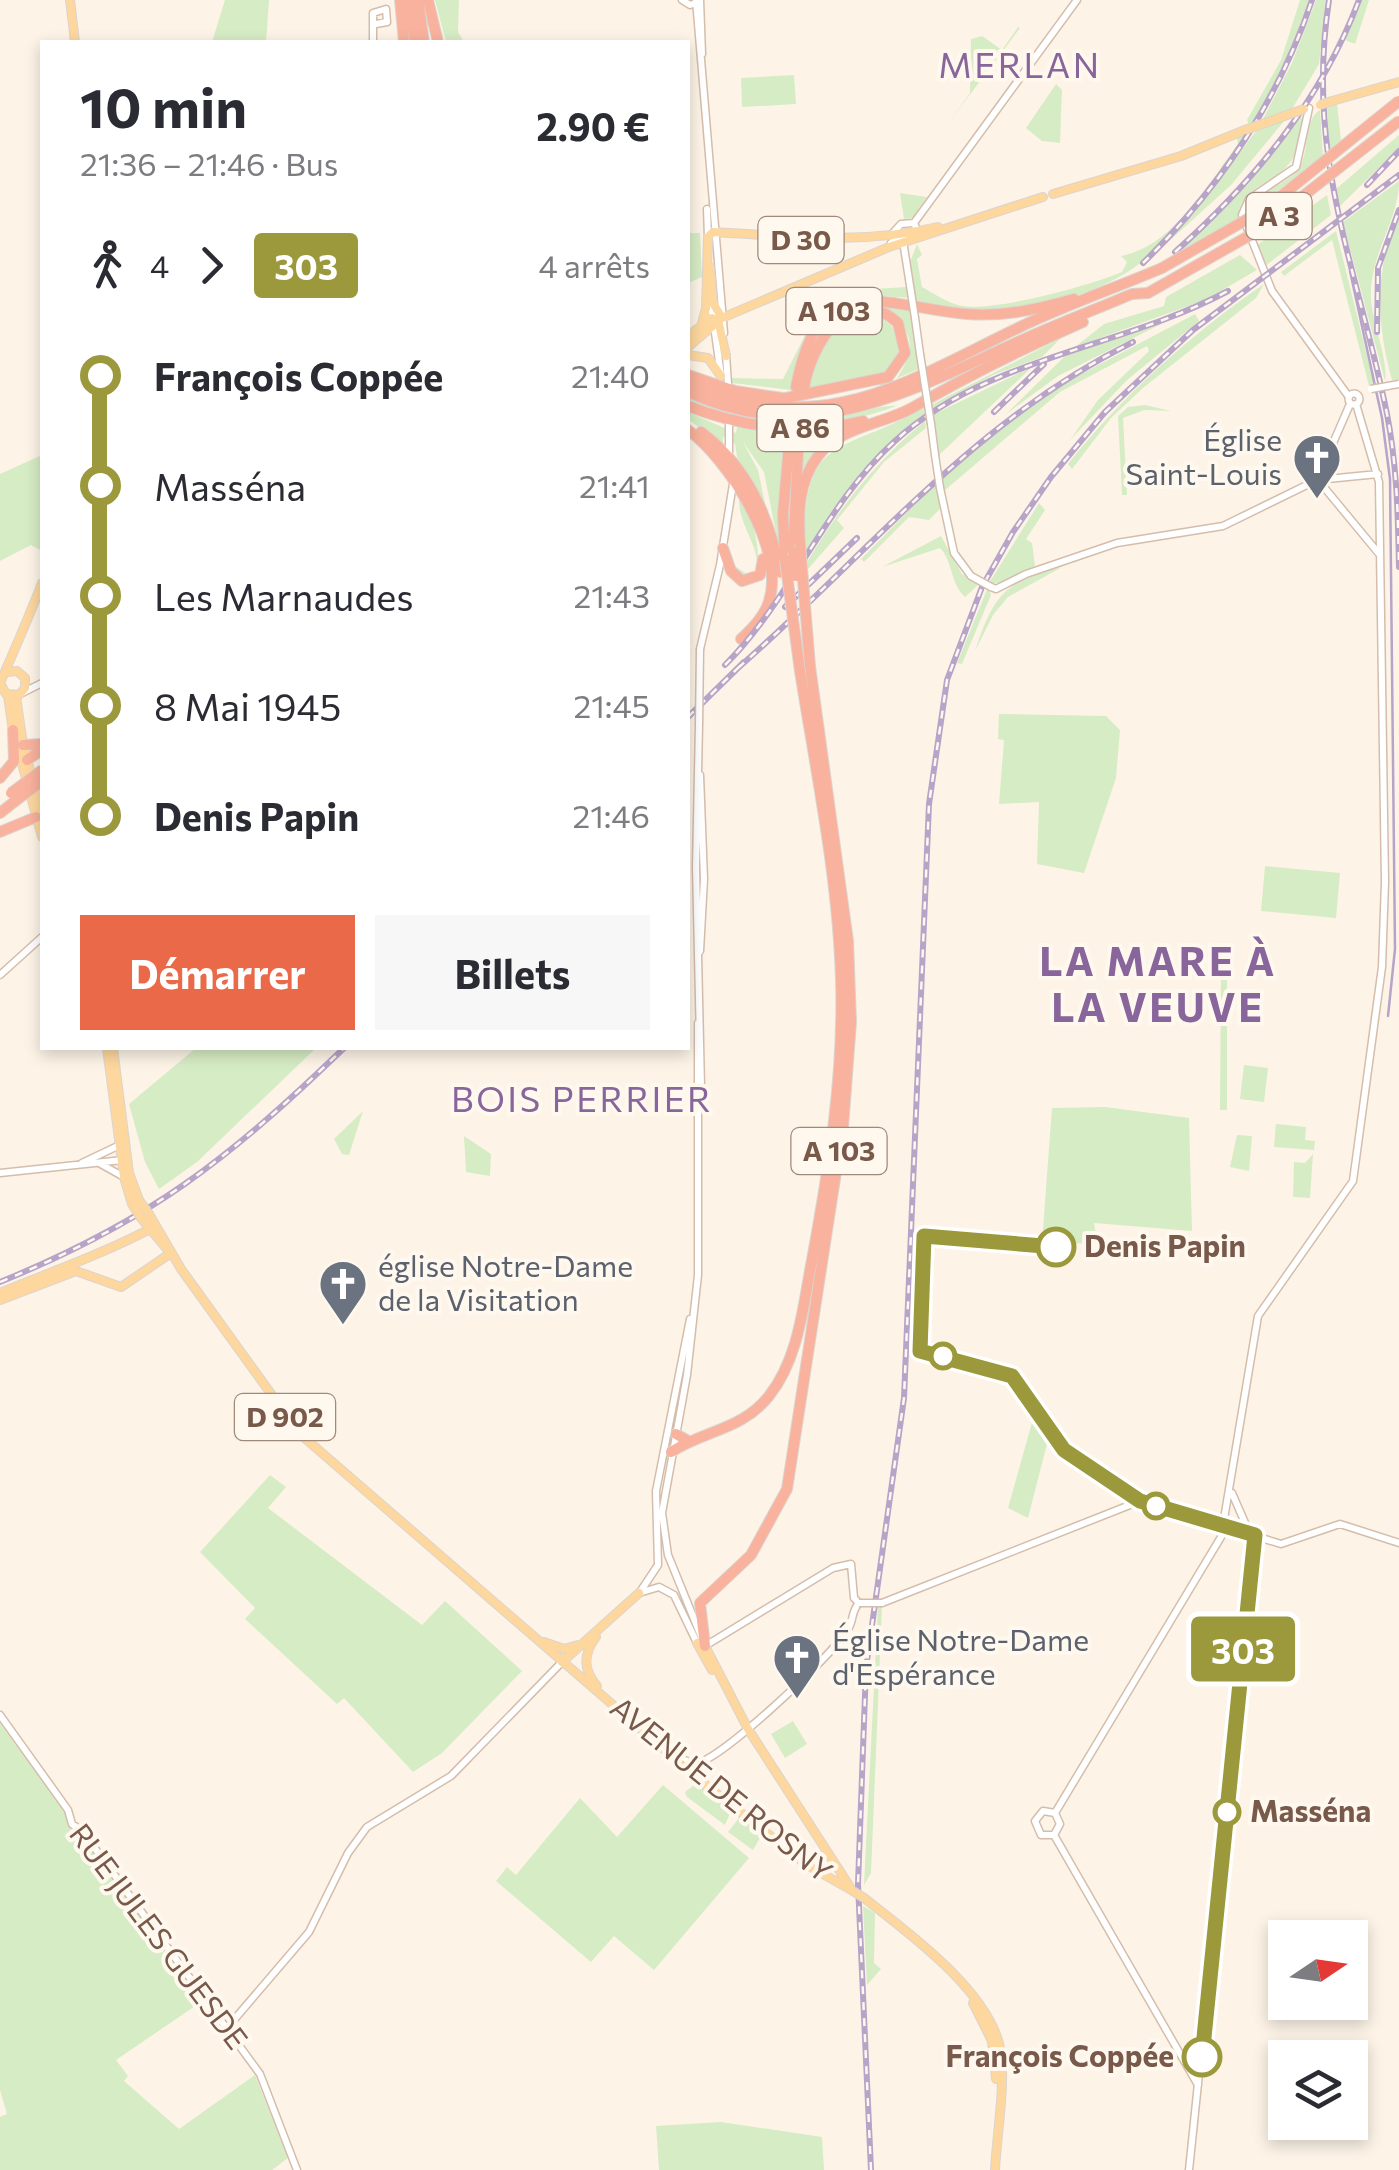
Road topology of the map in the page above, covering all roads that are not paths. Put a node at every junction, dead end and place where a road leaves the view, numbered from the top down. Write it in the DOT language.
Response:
graph roads {
  1 [pos="70,0"];
  2 [pos="408,0"];
  3 [pos="418,0"];
  4 [pos="1077,0"];
  5 [pos="695,2"];
  6 [pos="429,4"];
  7 [pos="394,8"];
  8 [pos="376,24"];
  9 [pos="75,40"];
  10 [pos="372,40"];
  11 [pos="403,40"];
  12 [pos="415,40"];
  13 [pos="424,40"];
  14 [pos="439,40"];
  15 [pos="702,73"];
  16 [pos="1399,82"];
  17 [pos="1399,101"];
  18 [pos="1306,108"];
  19 [pos="1399,121"];
  20 [pos="911,234"];
  21 [pos="711,235"];
  22 [pos="889,237"];
  23 [pos="868,239"];
  24 [pos="709,254"];
  25 [pos="867,257"];
  26 [pos="1148,293"];
  27 [pos="1090,300"];
  28 [pos="717,318"];
  29 [pos="702,323"];
  30 [pos="690,334"];
  31 [pos="690,344"];
  32 [pos="690,355"];
  33 [pos="726,356"];
  34 [pos="954,359"];
  35 [pos="690,375"];
  36 [pos="724,380"];
  37 [pos="690,383"];
  38 [pos="1399,384"];
  39 [pos="690,393"];
  40 [pos="786,398"];
  41 [pos="1354,400"];
  42 [pos="916,404"];
  43 [pos="690,407"];
  44 [pos="729,423"];
  45 [pos="690,428"];
  46 [pos="690,429"];
  47 [pos="794,432"];
  48 [pos="730,452"];
  49 [pos="1378,474"];
  50 [pos="1317,480"];
  51 [pos="733,484"];
  52 [pos="757,524"];
  53 [pos="723,548"];
  54 [pos="792,552"];
  55 [pos="1380,555"];
  56 [pos="40,589"];
  57 [pos="40,601"];
  58 [pos="742,639"];
  59 [pos="805,668"];
  60 [pos="7,672"];
  61 [pos="23,676"];
  62 [pos="40,682"];
  63 [pos="0,683"];
  64 [pos="40,684"];
  65 [pos="10,694"];
  66 [pos="13,730"];
  67 [pos="22,744"];
  68 [pos="40,747"];
  69 [pos="40,749"];
  70 [pos="24,766"];
  71 [pos="40,772"];
  72 [pos="4,774"];
  73 [pos="37,780"];
  74 [pos="12,798"];
  75 [pos="0,801"];
  76 [pos="37,810"];
  77 [pos="0,812"];
  78 [pos="0,831"];
  79 [pos="40,940"];
  80 [pos="0,976"];
  81 [pos="698,1023"];
  82 [pos="696,1043"];
  83 [pos="110,1050"];
  84 [pos="701,1076"];
  85 [pos="698,1122"];
  86 [pos="123,1144"];
  87 [pos="125,1160"];
  88 [pos="98,1163"];
  89 [pos="40,1170"];
  90 [pos="0,1173"];
  91 [pos="124,1177"];
  92 [pos="136,1202"];
  93 [pos="145,1216"];
  94 [pos="150,1229"];
  95 [pos="171,1253"];
  96 [pos="89,1261"];
  97 [pos="161,1264"];
  98 [pos="179,1266"];
  99 [pos="69,1268"];
  100 [pos="88,1272"];
  101 [pos="0,1296"];
  102 [pos="695,1300"];
  103 [pos="676,1434"];
  104 [pos="690,1442"];
  105 [pos="671,1452"];
  106 [pos="659,1468"];
  107 [pos="1231,1492"];
  108 [pos="1225,1527"];
  109 [pos="1252,1534"];
  110 [pos="1399,1543"];
  111 [pos="639,1592"];
  112 [pos="860,1603"];
  113 [pos="598,1632"];
  114 [pos="538,1640"];
  115 [pos="701,1645"];
  116 [pos="557,1648"];
  117 [pos="562,1662"];
  118 [pos="616,1706"];
  119 [pos="0,1716"];
  120 [pos="742,1718"];
  121 [pos="748,1729"];
  122 [pos="734,1740"];
  123 [pos="668,1750"];
  124 [pos="1054,1813"];
  125 [pos="1054,1835"];
  126 [pos="821,1847"];
  127 [pos="790,1852"];
  128 [pos="834,1867"];
  129 [pos="823,1875"];
  130 [pos="852,1890"];
  131 [pos="969,1994"];
  132 [pos="226,2028"];
  133 [pos="988,2029"];
  134 [pos="1000,2050"];
  135 [pos="1198,2085"];
  136 [pos="999,2089"];
  137 [pos="297,2170"];
  138 [pos="994,2170"];
  139 [pos="1189,2170"];
  1 -- 9 [label="main road"];
  2 -- 12 [label="highway"];
  3 -- 13 [label="highway"];
  4 -- 20 [label="street"];
  5 -- 15 [label="street"];
  5 -- 15 [label="street"];
  6 -- 14 [label="highway"];
  7 -- 8 [label="street"];
  7 -- 8 [label="street"];
  7 -- 11 [label="highway"];
  8 -- 10 [label="street"];
  15 -- 21 [label="street"];
  16 -- 18 [label="main road, bridge"];
  17 -- 27 [label="highway, A 3, bridge"];
  18 -- 20 [label="main road, bridge"];
  18 -- 41 [label="street"];
  19 -- 26 [label="highway, A 3, bridge"];
  20 -- 22 [label="main road, D 30"];
  20 -- 22 [label="street"];
  20 -- 25 [label="main road"];
  20 -- 50 [label="street, bridge"];
  21 -- 23 [label="main road, D 30"];
  21 -- 24 [label="street"];
  21 -- 28 [label="street"];
  21 -- 29 [label="main road"];
  22 -- 23 [label="main road, D 30"];
  23 -- 25 [label="main road"];
  24 -- 28 [label="main road"];
  25 -- 28 [label="main road"];
  26 -- 39 [label="highway, A 3"];
  26 -- 42 [label="highway, A 86"];
  27 -- 34 [label="highway, A 3"];
  27 -- 40 [label="highway, A 103"];
  28 -- 29 [label="main road"];
  28 -- 31 [label="main road"];
  28 -- 33 [label="main road"];
  28 -- 36 [label="street"];
  29 -- 30 [label="main road"];
  32 -- 36 [label="main road"];
  33 -- 36 [label="street"];
  34 -- 37 [label="highway, A 3"];
  34 -- 40 [label="highway, A 86"];
  35 -- 40 [label="highway, A 86"];
  38 -- 41 [label="street, bridge"];
  41 -- 49 [label="street"];
  41 -- 50 [label="street"];
  42 -- 43 [label="highway, A 86"];
  42 -- 54 [label="highway"];
  44 -- 48 [label="street"];
  45 -- 59 [label="highway, bridge"];
  46 -- 52 [label="highway"];
  47 -- 54 [label="highway, A 103"];
  49 -- 50 [label="street"];
  49 -- 55 [label="street"];
  50 -- 55 [label="street"];
  51 -- 53 [label="street"];
  52 -- 53 [label="highway"];
  52 -- 58 [label="highway"];
  53 -- 81 [label="street, bridge"];
  54 -- 59 [label="highway, bridge"];
  54 -- 59 [label="highway, A 103, bridge"];
  55 -- 107 [label="street"];
  56 -- 60 [label="main road"];
  57 -- 61 [label="main road"];
  59 -- 104 [label="highway, A 103"];
  59 -- 115 [label="highway, A 103"];
  60 -- 61 [label="main road"];
  60 -- 63 [label="main road"];
  61 -- 62 [label="street"];
  61 -- 65 [label="main road"];
  63 -- 65 [label="main road"];
  64 -- 65 [label="street"];
  65 -- 66 [label="main road"];
  65 -- 67 [label="main road"];
  66 -- 70 [label="main road"];
  66 -- 72 [label="highway"];
  67 -- 68 [label="highway"];
  67 -- 70 [label="main road"];
  69 -- 70 [label="highway"];
  70 -- 72 [label="highway"];
  70 -- 73 [label="main road"];
  70 -- 76 [label="main road"];
  71 -- 74 [label="highway, bridge"];
  73 -- 74 [label="highway, bridge"];
  73 -- 76 [label="main road"];
  74 -- 75 [label="highway"];
  74 -- 77 [label="highway"];
  76 -- 78 [label="highway"];
  79 -- 80 [label="street"];
  81 -- 82 [label="street"];
  81 -- 84 [label="street"];
  82 -- 84 [label="street"];
  82 -- 85 [label="street"];
  83 -- 86 [label="main road, D 902"];
  84 -- 85 [label="street"];
  85 -- 102 [label="street"];
  86 -- 87 [label="main road, D 902"];
  86 -- 89 [label="street"];
  87 -- 88 [label="street"];
  87 -- 91 [label="main road, D 902"];
  87 -- 92 [label="main road, D 902"];
  88 -- 89 [label="street"];
  88 -- 91 [label="street"];
  89 -- 90 [label="street"];
  91 -- 92 [label="main road, D 902"];
  92 -- 93 [label="main road, D 902, bridge"];
  93 -- 94 [label="main road, D 902"];
  93 -- 95 [label="main road, D 902"];
  94 -- 95 [label="main road, D 902"];
  94 -- 96 [label="main road"];
  95 -- 97 [label="main road"];
  95 -- 98 [label="main road, D 902"];
  96 -- 99 [label="main road"];
  96 -- 100 [label="main road"];
  97 -- 98 [label="main road"];
  97 -- 100 [label="main road"];
  98 -- 114 [label="main road, D 902"];
  99 -- 100 [label="main road"];
  99 -- 101 [label="main road"];
  102 -- 103 [label="street"];
  102 -- 106 [label="street"];
  103 -- 104 [label="highway"];
  103 -- 105 [label="street"];
  104 -- 105 [label="highway, A 103"];
  105 -- 106 [label="street"];
  105 -- 115 [label="street"];
  106 -- 111 [label="street"];
  107 -- 108 [label="street"];
  107 -- 109 [label="street"];
  108 -- 109 [label="street"];
  108 -- 112 [label="street, bridge"];
  108 -- 124 [label="street"];
  109 -- 110 [label="street"];
  109 -- 135 [label="street"];
  111 -- 113 [label="main road"];
  111 -- 115 [label="street"];
  112 -- 115 [label="street"];
  112 -- 121 [label="street"];
  113 -- 116 [label="main road"];
  113 -- 117 [label="main road"];
  113 -- 118 [label="main road"];
  114 -- 116 [label="main road, D 902"];
  114 -- 117 [label="main road, D 902"];
  115 -- 120 [label="main road"];
  116 -- 117 [label="main road"];
  117 -- 118 [label="main road, AVENUE DE ROSNY / D 902"];
  117 -- 132 [label="street"];
  118 -- 123 [label="main road, AVENUE DE ROSNY / D 902"];
  119 -- 132 [label="street, RUE JULES GUESDE"];
  120 -- 121 [label="main road"];
  120 -- 122 [label="street"];
  121 -- 122 [label="street"];
  121 -- 126 [label="main road"];
  122 -- 123 [label="street"];
  123 -- 127 [label="main road, AVENUE DE ROSNY / D 902"];
  124 -- 125 [label="street"];
  124 -- 125 [label="street"];
  125 -- 135 [label="street"];
  126 -- 127 [label="main road"];
  126 -- 128 [label="main road"];
  127 -- 129 [label="main road, AVENUE DE ROSNY / D 902"];
  128 -- 129 [label="main road"];
  128 -- 130 [label="main road"];
  129 -- 130 [label="main road, AVENUE DE ROSNY / D 902"];
  130 -- 131 [label="main road, AVENUE DE ROSNY / D 902, bridge"];
  131 -- 133 [label="main road, AVENUE DE ROSNY / D 902"];
  131 -- 134 [label="main road, AVENUE DE ROSNY / D 902"];
  132 -- 137 [label="street, RUE JULES GUESDE"];
  133 -- 134 [label="main road, AVENUE DE ROSNY / D 902"];
  133 -- 136 [label="main road, AVENUE DE ROSNY / D 902"];
  134 -- 136 [label="main road, AVENUE DE ROSNY / D 902"];
  135 -- 139 [label="street"];
  136 -- 138 [label="main road, AVENUE DE ROSNY / D 902"];
}
